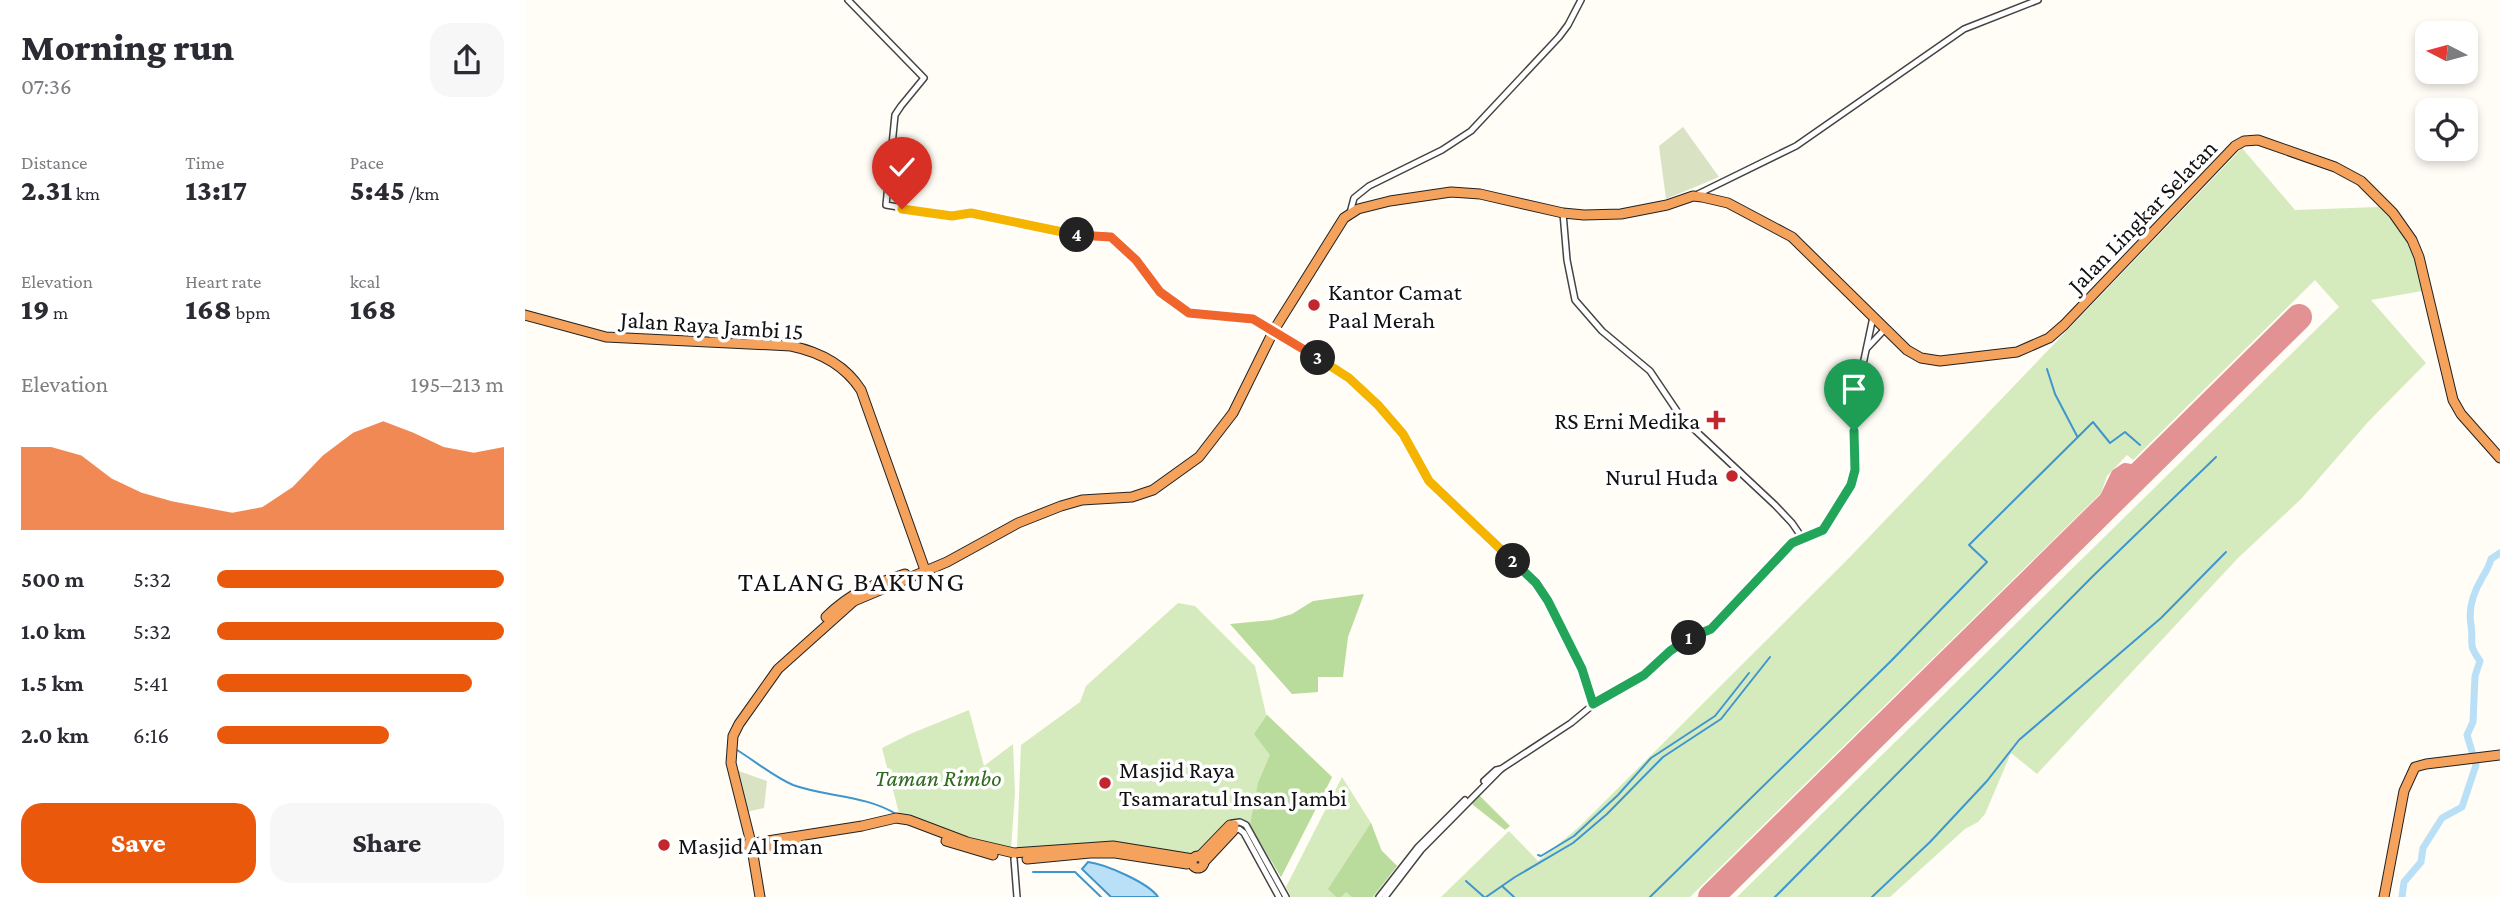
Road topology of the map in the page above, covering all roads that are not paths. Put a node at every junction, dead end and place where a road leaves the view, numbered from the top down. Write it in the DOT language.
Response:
graph roads {
  1 [pos="848,0"];
  2 [pos="1581,0"];
  3 [pos="2038,0"];
  4 [pos="1693,196"];
  5 [pos="1350,213"];
  6 [pos="1563,214"];
  7 [pos="525,315"];
  8 [pos="1873,317"];
  9 [pos="1885,329"];
  10 [pos="1274,330"];
  11 [pos="1865,350"];
  12 [pos="2500,458"];
  13 [pos="1803,539"];
  14 [pos="926,568"];
  15 [pos="1593,704"];
  16 [pos="2500,754"];
  17 [pos="1231,828"];
  18 [pos="966,845"];
  19 [pos="749,847"];
  20 [pos="1420,848"];
  21 [pos="1014,859"];
  22 [pos="1197,860"];
  23 [pos="757,896"];
  24 [pos="1017,897"];
  25 [pos="1279,897"];
  26 [pos="1286,897"];
  27 [pos="1379,897"];
  28 [pos="1385,897"];
  29 [pos="2384,897"];
  1 -- 10 [label="street"];
  2 -- 5 [label="street"];
  3 -- 4 [label="street"];
  4 -- 6 [label="highway"];
  4 -- 8 [label="highway, Jalan Lingkar Selatan"];
  5 -- 6 [label="highway"];
  5 -- 10 [label="highway"];
  6 -- 13 [label="street"];
  7 -- 14 [label="highway, Jalan Raya Jambi 15"];
  8 -- 9 [label="highway, Jalan Lingkar Selatan"];
  8 -- 11 [label="street"];
  9 -- 11 [label="street"];
  9 -- 12 [label="highway, Jalan Lingkar Selatan"];
  10 -- 14 [label="highway"];
  10 -- 15 [label="street"];
  11 -- 13 [label="street"];
  13 -- 15 [label="street"];
  14 -- 19 [label="highway"];
  15 -- 20 [label="street"];
  16 -- 29 [label="highway"];
  17 -- 22 [label="highway"];
  17 -- 25 [label="street"];
  17 -- 26 [label="street"];
  18 -- 19 [label="highway"];
  18 -- 21 [label="highway"];
  18 -- 22 [label="highway"];
  19 -- 23 [label="highway"];
  20 -- 27 [label="street"];
  20 -- 28 [label="street"];
  21 -- 22 [label="highway"];
  21 -- 24 [label="street"];
}
